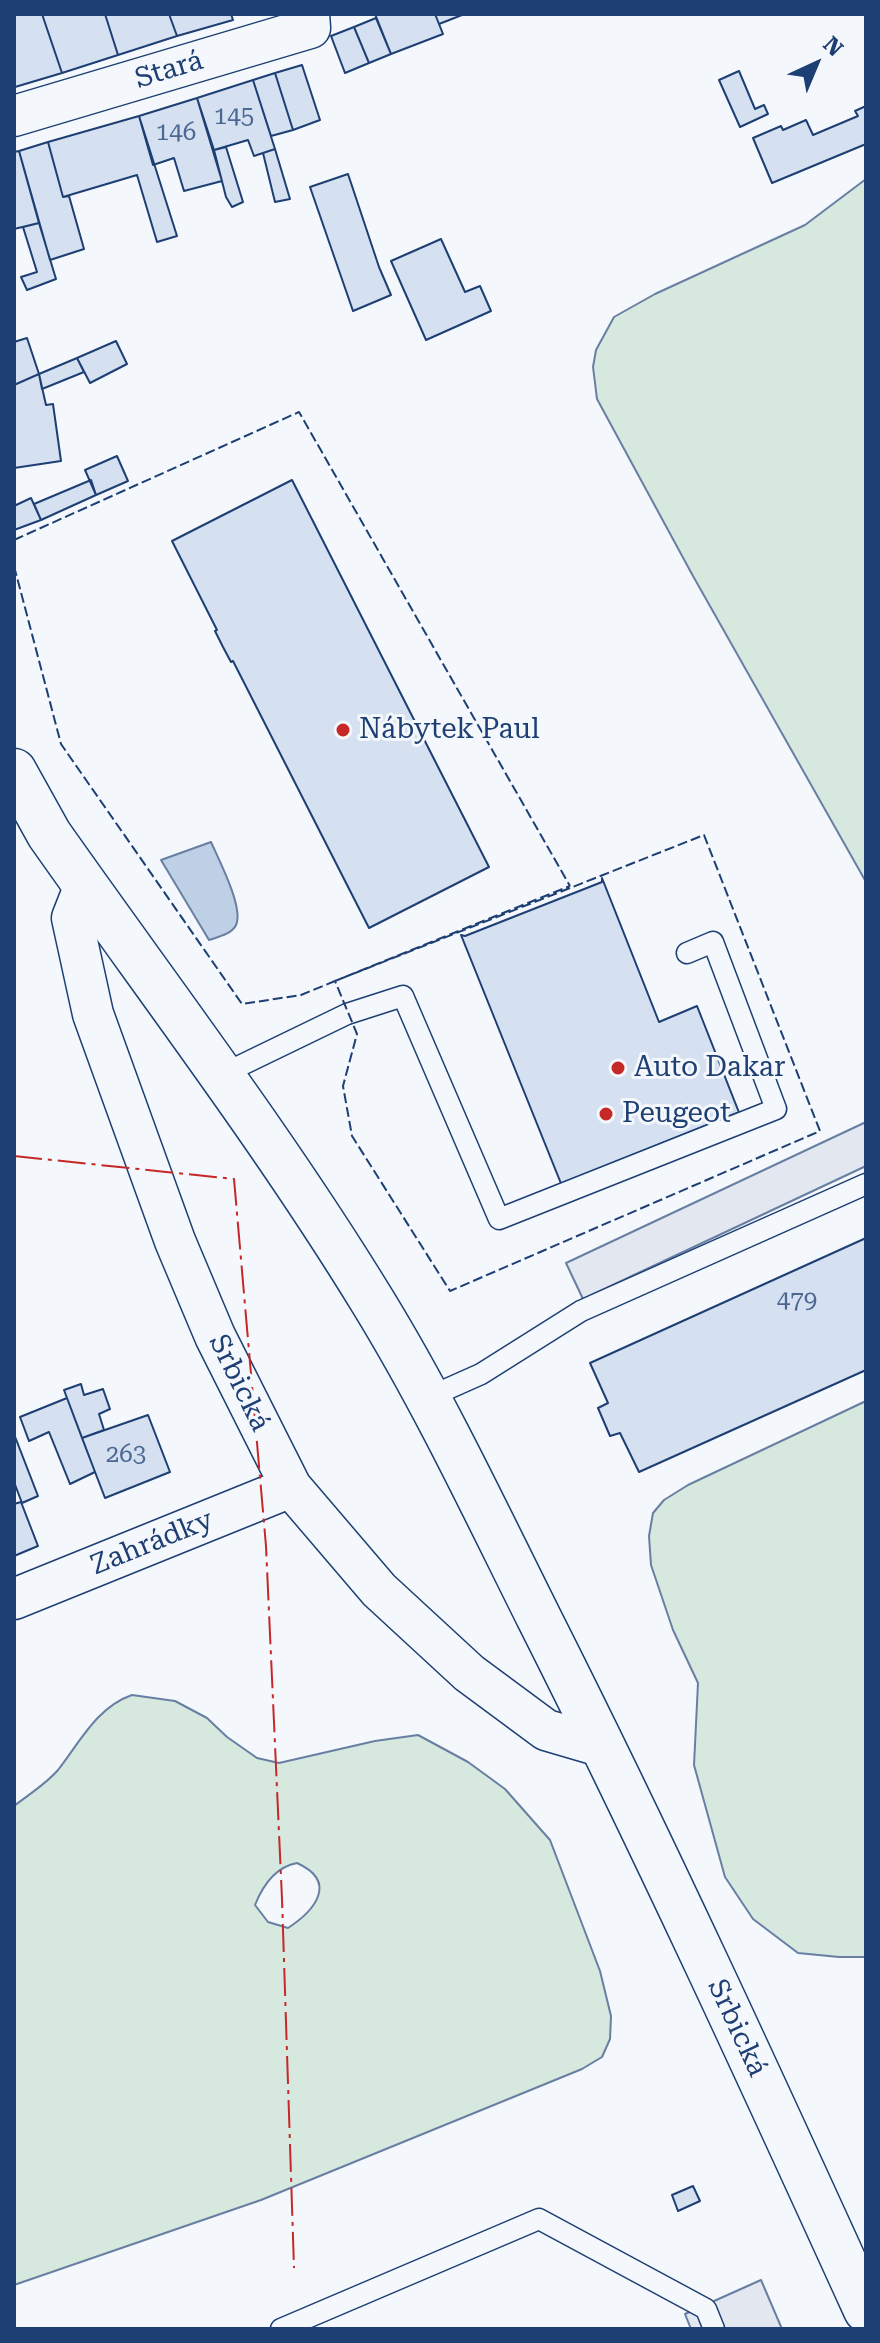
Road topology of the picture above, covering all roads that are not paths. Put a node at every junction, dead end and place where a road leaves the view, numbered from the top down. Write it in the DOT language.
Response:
graph roads {
  1 [pos="309,14"];
  2 [pos="14,116"];
  3 [pos="14,771"];
  4 [pos="85,885"];
  5 [pos="687,953"];
  6 [pos="221,1075"];
  7 [pos="866,1184"];
  8 [pos="427,1398"];
  9 [pos="291,1487"];
  10 [pos="14,1599"];
  11 [pos="604,1747"];
  12 [pos="866,2310"];
  13 [pos="281,2329"];
  14 [pos="714,2329"];
  1 -- 2 [label="street, Stará"];
  3 -- 4 [label="street, Srbická"];
  4 -- 6 [label="street, Srbická"];
  4 -- 9 [label="street, Srbická"];
  5 -- 6 [label="lane"];
  6 -- 8 [label="street, Srbická"];
  7 -- 8 [label="lane"];
  8 -- 11 [label="street, Srbická"];
  9 -- 10 [label="street, Zahrádky"];
  9 -- 11 [label="street, Srbická"];
  11 -- 12 [label="street, Srbická"];
  13 -- 14 [label="lane"];
}
